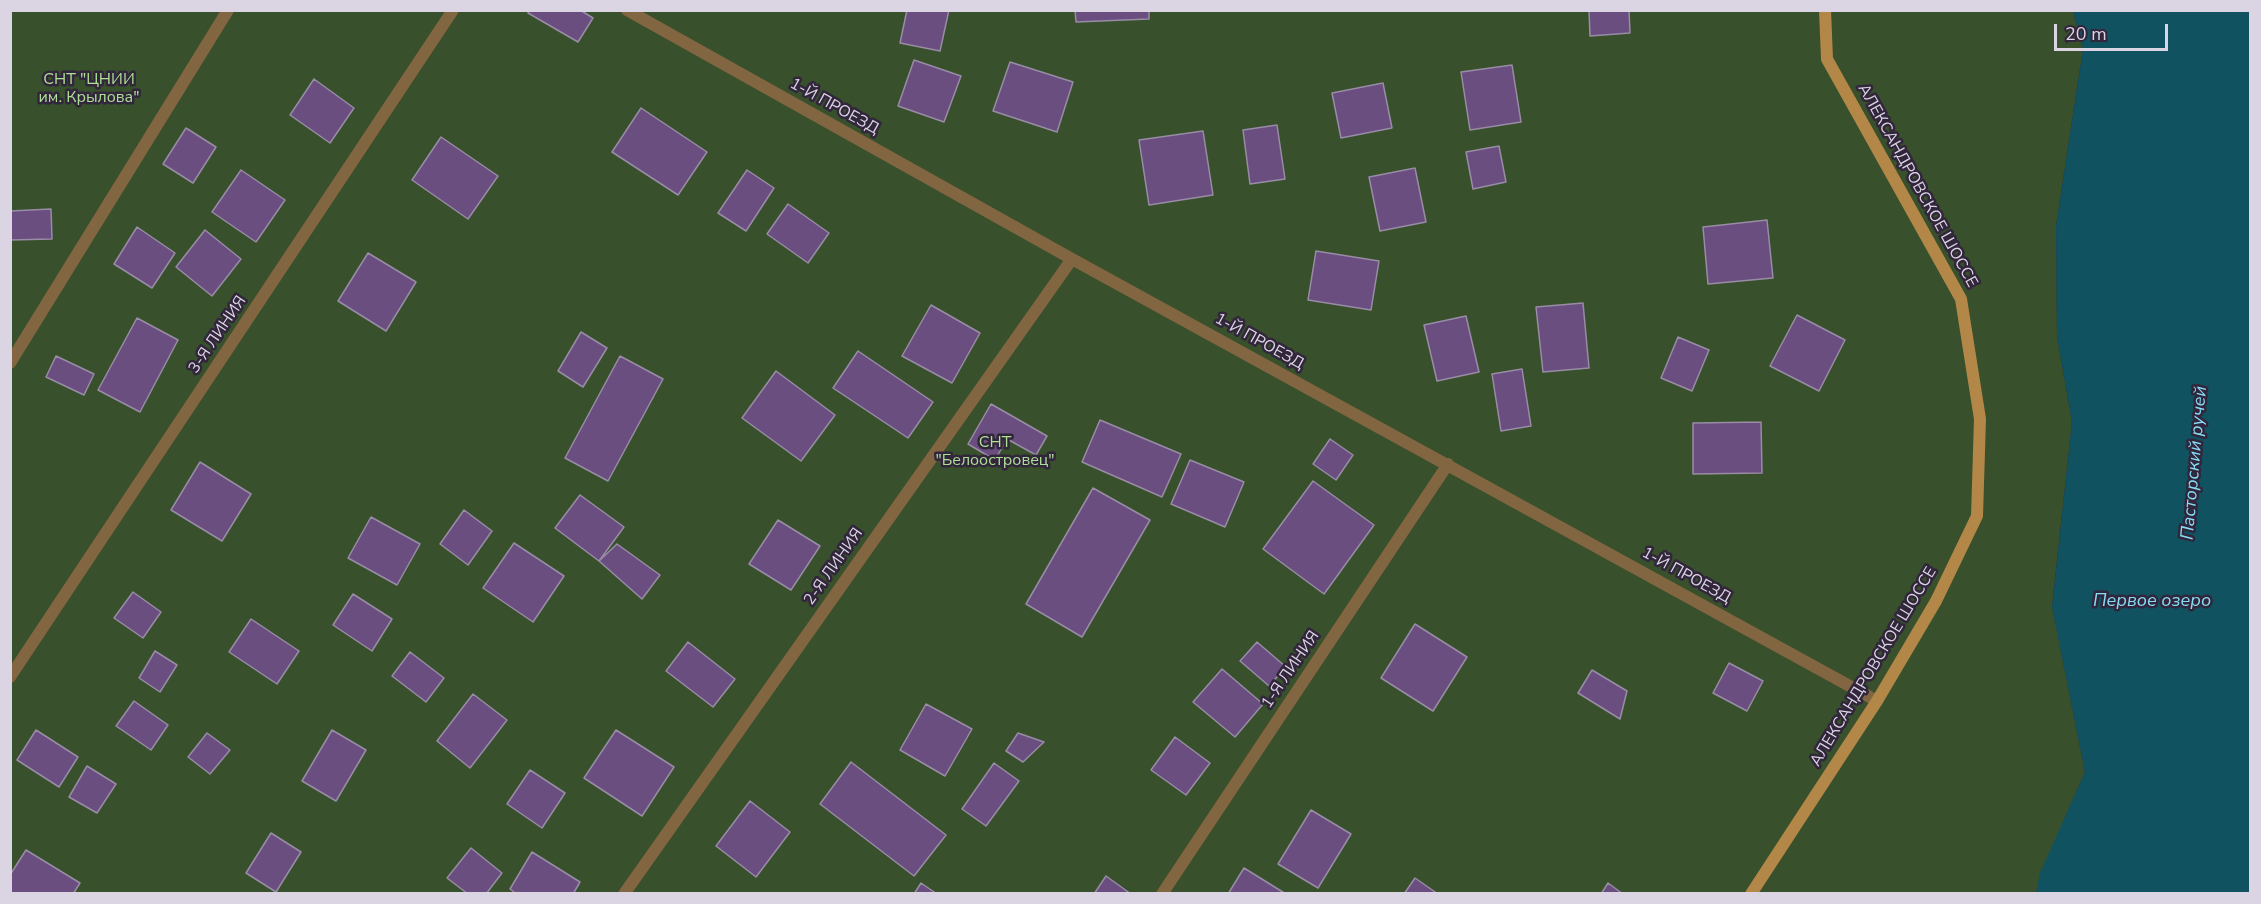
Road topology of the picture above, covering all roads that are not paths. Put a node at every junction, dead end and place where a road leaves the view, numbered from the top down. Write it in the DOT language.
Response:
graph roads {
  1 [pos="228,10"];
  2 [pos="453,10"];
  3 [pos="627,10"];
  4 [pos="1825,10"];
  5 [pos="1072,259"];
  6 [pos="10,363"];
  7 [pos="1448,464"];
  8 [pos="10,677"];
  9 [pos="1877,700"];
  10 [pos="624,894"];
  11 [pos="1162,894"];
  12 [pos="1751,894"];
  1 -- 6 [label="street"];
  2 -- 8 [label="street, 3-Я ЛИНИЯ"];
  3 -- 5 [label="street, 1-Й ПРОЕЗД"];
  4 -- 9 [label="street, АЛЕКСАНДРОВСКОЕ ШОССЕ"];
  5 -- 7 [label="street, 1-Й ПРОЕЗД"];
  5 -- 10 [label="street, 2-Я ЛИНИЯ"];
  7 -- 9 [label="street, 1-Й ПРОЕЗД"];
  7 -- 11 [label="street, 1-Я ЛИНИЯ"];
  9 -- 12 [label="street, АЛЕКСАНДРОВСКОЕ ШОССЕ"];
}
